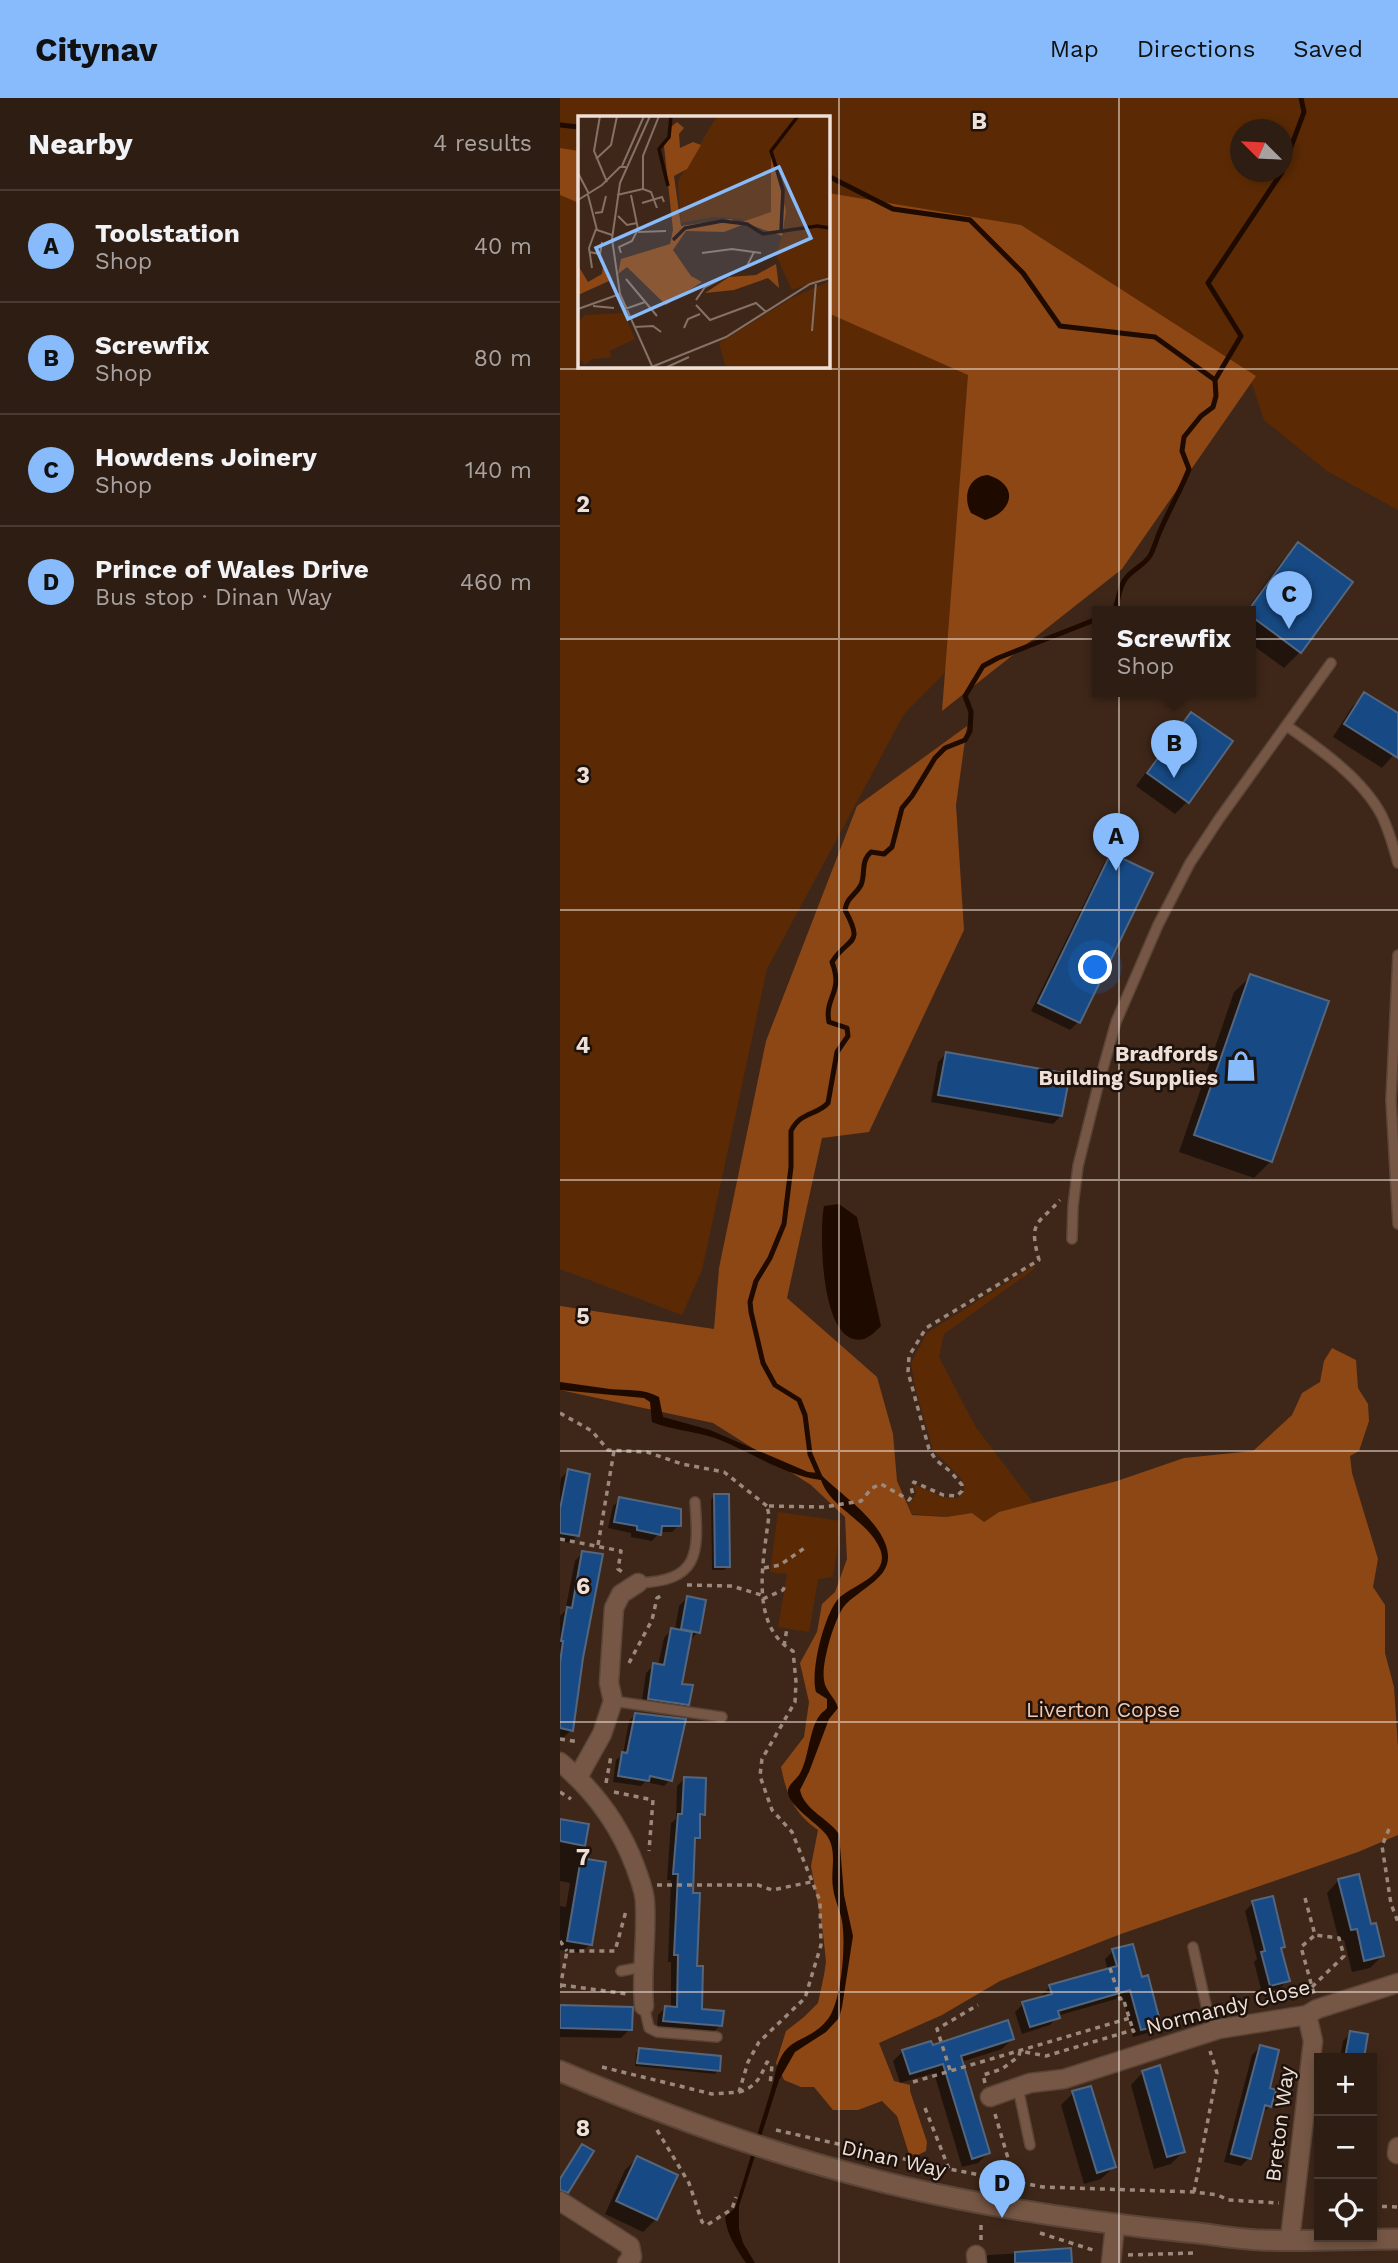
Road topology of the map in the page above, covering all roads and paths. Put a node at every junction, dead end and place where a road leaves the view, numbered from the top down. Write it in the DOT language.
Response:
graph roads {
  1 [pos="1331,663"];
  2 [pos="1287,726"];
  3 [pos="1398,863"];
  4 [pos="1398,955"];
  5 [pos="1062,1196"];
  6 [pos="1398,1224"];
  7 [pos="1072,1240"];
  8 [pos="560,1413"];
  9 [pos="614,1451"];
  10 [pos="695,1502"];
  11 [pos="767,1506"];
  12 [pos="560,1539"];
  13 [pos="598,1545"];
  14 [pos="806,1547"];
  15 [pos="764,1568"];
  16 [pos="638,1583"];
  17 [pos="682,1585"];
  18 [pos="785,1586"];
  19 [pos="669,1591"];
  20 [pos="762,1597"];
  21 [pos="787,1629"];
  22 [pos="784,1646"];
  23 [pos="627,1671"];
  24 [pos="613,1701"];
  25 [pos="722,1717"];
  26 [pos="612,1753"];
  27 [pos="560,1762"];
  28 [pos="578,1777"];
  29 [pos="560,1792"];
  30 [pos="575,1801"];
  31 [pos="1389,1829"];
  32 [pos="645,1876"];
  33 [pos="811,1882"];
  34 [pos="1305,1898"];
  35 [pos="627,1907"];
  36 [pos="1398,1922"];
  37 [pos="1315,1935"];
  38 [pos="560,1941"];
  39 [pos="1193,1947"];
  40 [pos="567,1951"];
  41 [pos="642,1967"];
  42 [pos="1110,1968"];
  43 [pos="621,1971"];
  44 [pos="1398,1983"];
  45 [pos="560,1986"];
  46 [pos="1311,1987"];
  47 [pos="643,1999"];
  48 [pos="978,2005"];
  49 [pos="1312,2012"];
  50 [pos="1129,2018"];
  51 [pos="1133,2029"];
  52 [pos="1212,2031"];
  53 [pos="717,2036"];
  54 [pos="950,2070"];
  55 [pos="560,2071"];
  56 [pos="614,2077"];
  57 [pos="913,2082"];
  58 [pos="770,2086"];
  59 [pos="1018,2088"];
  60 [pos="738,2092"];
  61 [pos="990,2097"];
  62 [pos="925,2108"];
  63 [pos="656,2129"];
  64 [pos="773,2130"];
  65 [pos="1030,2145"];
  66 [pos="949,2169"];
  67 [pos="1194,2192"];
  68 [pos="736,2197"];
  69 [pos="560,2202"];
  70 [pos="1294,2203"];
  71 [pos="1377,2206"];
  72 [pos="1398,2207"];
  73 [pos="1115,2225"];
  74 [pos="1290,2239"];
  75 [pos="1398,2239"];
  76 [pos="627,2263"];
  77 [pos="1111,2263"];
  1 -- 2 [label="lane"];
  2 -- 3 [label="lane"];
  2 -- 7 [label="lane"];
  4 -- 6 [label="lane"];
  5 -- 11 [label="path"];
  8 -- 9 [label="path"];
  9 -- 11 [label="path"];
  9 -- 13 [label="path"];
  10 -- 16 [label="lane"];
  11 -- 15 [label="path"];
  12 -- 13 [label="path"];
  13 -- 16 [label="path"];
  14 -- 15 [label="path"];
  15 -- 20 [label="path"];
  16 -- 24 [label="street"];
  17 -- 20 [label="path"];
  18 -- 20 [label="path"];
  19 -- 23 [label="path"];
  20 -- 22 [label="path"];
  21 -- 22 [label="path"];
  22 -- 33 [label="path"];
  24 -- 25 [label="lane"];
  24 -- 28 [label="street"];
  26 -- 32 [label="path"];
  27 -- 28 [label="street"];
  28 -- 32 [label="street"];
  29 -- 30 [label="path"];
  31 -- 36 [label="path"];
  32 -- 33 [label="path"];
  32 -- 41 [label="street"];
  33 -- 60 [label="path"];
  34 -- 37 [label="path"];
  35 -- 40 [label="path"];
  37 -- 46 [label="path"];
  37 -- 46 [label="path"];
  38 -- 40 [label="path"];
  39 -- 52 [label="lane"];
  40 -- 45 [label="path"];
  41 -- 43 [label="lane"];
  41 -- 47 [label="street"];
  42 -- 50 [label="path"];
  44 -- 49 [label="street, Normandy Close"];
  45 -- 47 [label="path"];
  46 -- 49 [label="path"];
  47 -- 53 [label="lane"];
  48 -- 54 [label="path"];
  49 -- 52 [label="street, Normandy Close"];
  49 -- 70 [label="street, Breton Way"];
  50 -- 51 [label="path"];
  50 -- 54 [label="path"];
  52 -- 59 [label="street, Normandy Close"];
  52 -- 67 [label="path"];
  54 -- 57 [label="path"];
  55 -- 73 [label="street, Dinan Way"];
  56 -- 60 [label="path"];
  58 -- 60 [label="path"];
  59 -- 61 [label="street, Normandy Close"];
  59 -- 65 [label="lane"];
  62 -- 66 [label="path"];
  63 -- 68 [label="path"];
  64 -- 66 [label="path"];
  66 -- 67 [label="path"];
  67 -- 70 [label="path"];
  69 -- 76 [label="street"];
  70 -- 74 [label="street, Breton Way"];
  71 -- 72 [label="path"];
  73 -- 74 [label="street, Dinan Way"];
  73 -- 77 [label="street"];
  74 -- 75 [label="street, Dinan Way"];
}
